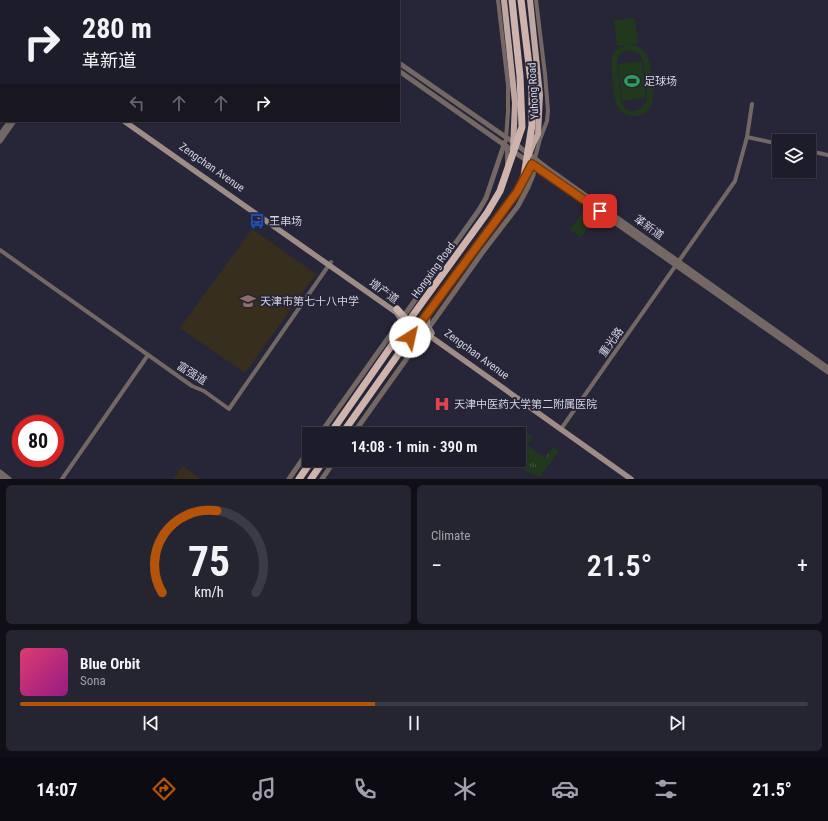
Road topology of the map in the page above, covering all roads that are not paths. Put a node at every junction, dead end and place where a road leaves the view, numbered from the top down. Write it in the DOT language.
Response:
graph roads {
  1 [pos="498,0"];
  2 [pos="504,0"];
  3 [pos="512,0"];
  4 [pos="521,0"];
  5 [pos="530,0"];
  6 [pos="536,0"];
  7 [pos="400,65"];
  8 [pos="400,72"];
  9 [pos="517,76"];
  10 [pos="752,104"];
  11 [pos="9,122"];
  12 [pos="13,122"];
  13 [pos="125,122"];
  14 [pos="130,122"];
  15 [pos="0,135"];
  16 [pos="506,137"];
  17 [pos="747,137"];
  18 [pos="0,141"];
  19 [pos="772,142"];
  20 [pos="505,145"];
  21 [pos="514,146"];
  22 [pos="816,152"];
  23 [pos="828,155"];
  24 [pos="531,159"];
  25 [pos="507,170"];
  26 [pos="0,250"];
  27 [pos="678,263"];
  28 [pos="330,264"];
  29 [pos="396,310"];
  30 [pos="417,326"];
  31 [pos="410,337"];
  32 [pos="148,355"];
  33 [pos="828,368"];
  34 [pos="828,372"];
  35 [pos="326,427"];
  36 [pos="335,427"];
  37 [pos="347,427"];
  38 [pos="357,427"];
  39 [pos="562,428"];
  40 [pos="302,460"];
  41 [pos="307,467"];
  42 [pos="319,467"];
  43 [pos="330,467"];
  44 [pos="0,472"];
  45 [pos="0,477"];
  46 [pos="3,479"];
  47 [pos="9,479"];
  48 [pos="62,479"];
  49 [pos="289,479"];
  50 [pos="299,479"];
  51 [pos="311,479"];
  52 [pos="322,479"];
  53 [pos="631,479"];
  54 [pos="636,479"];
  1 -- 16 [label="street"];
  2 -- 9 [label="main road"];
  3 -- 9 [label="highway, Yuhong Road"];
  4 -- 24 [label="highway, Yuhong Road"];
  5 -- 24 [label="main road"];
  6 -- 24 [label="street, Yuhong Road"];
  7 -- 16 [label="street"];
  8 -- 20 [label="street"];
  9 -- 21 [label="highway, Yuhong Road"];
  10 -- 17 [label="street, 重光路"];
  11 -- 15 [label="street"];
  12 -- 18 [label="street"];
  13 -- 28 [label="main road"];
  14 -- 28 [label="main road, Zengchan Avenue"];
  16 -- 20 [label="street"];
  16 -- 21 [label="street"];
  17 -- 19 [label="street"];
  17 -- 27 [label="street, 重光路"];
  20 -- 21 [label="street"];
  20 -- 25 [label="street"];
  20 -- 30 [label="street"];
  21 -- 24 [label="street"];
  21 -- 25 [label="highway, Hongxing Road"];
  22 -- 23 [label="street"];
  24 -- 27 [label="street, 革新道"];
  24 -- 27 [label="street, 革新道"];
  24 -- 30 [label="highway, Hongxing Road"];
  24 -- 30 [label="street"];
  25 -- 30 [label="highway, Hongxing Road"];
  26 -- 32 [label="street, 富强道"];
  27 -- 33 [label="street, 革新道"];
  27 -- 34 [label="street, 革新道"];
  27 -- 39 [label="street, 重光路"];
  28 -- 29 [label="main road, Zengchan Avenue"];
  28 -- 32 [label="street, 富强道"];
  29 -- 30 [label="highway"];
  30 -- 31 [label="highway"];
  30 -- 31 [label="highway"];
  30 -- 35 [label="street"];
  30 -- 36 [label="highway, Hongxing Road"];
  30 -- 38 [label="street"];
  30 -- 39 [label="main road"];
  31 -- 37 [label="highway"];
  32 -- 48 [label="street"];
  39 -- 53 [label="main road"];
  39 -- 54 [label="main road"];
  40 -- 49 [label="street"];
  41 -- 50 [label="highway"];
  42 -- 51 [label="highway"];
  43 -- 52 [label="street"];
  44 -- 47 [label="street"];
  45 -- 46 [label="street"];
}
